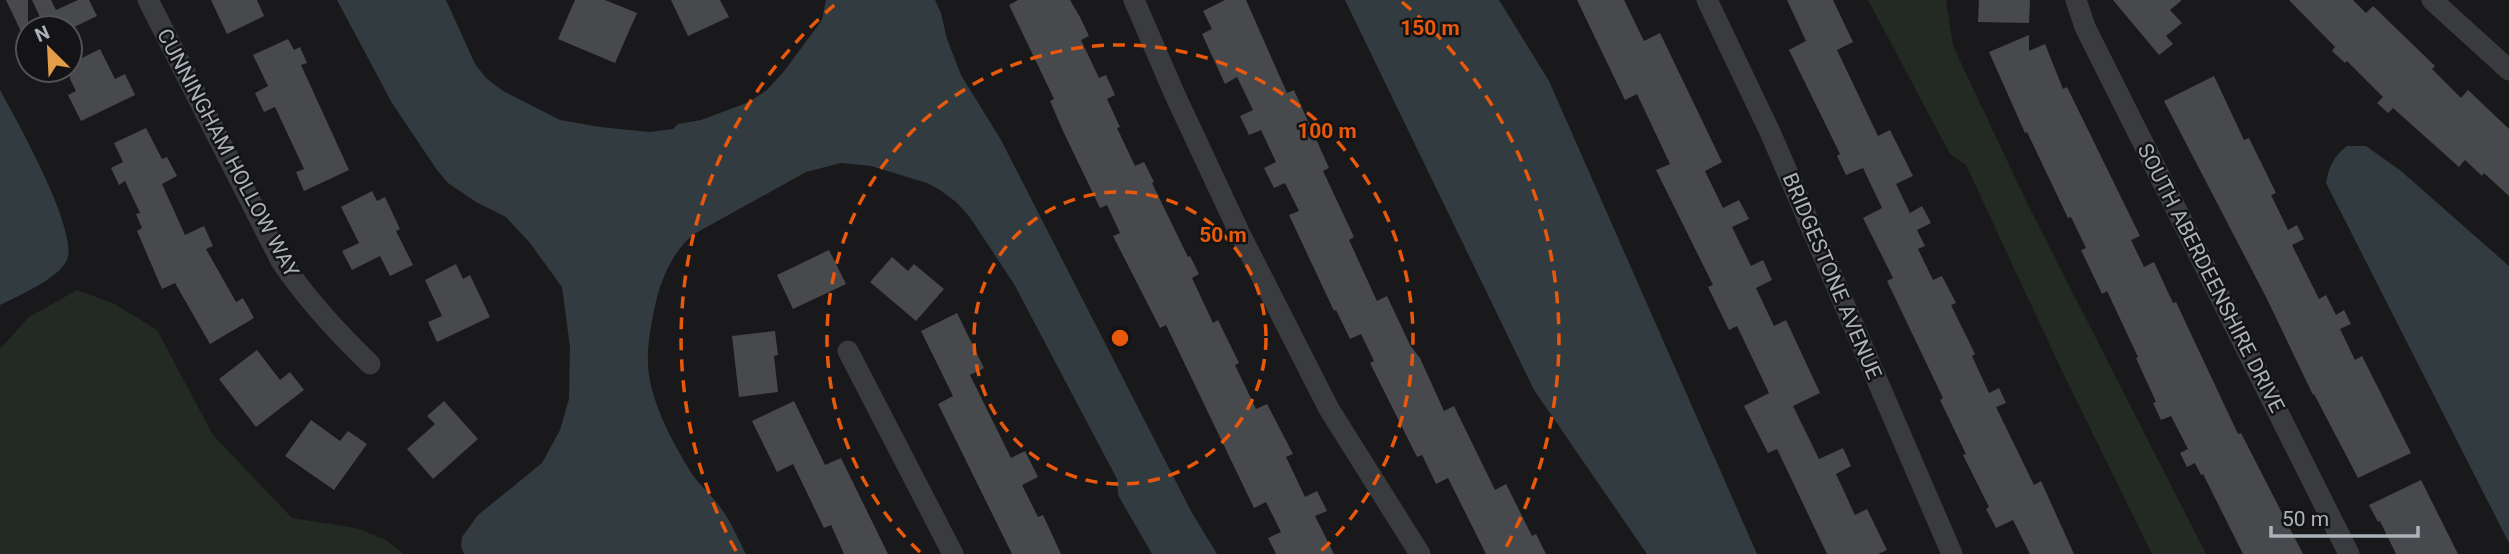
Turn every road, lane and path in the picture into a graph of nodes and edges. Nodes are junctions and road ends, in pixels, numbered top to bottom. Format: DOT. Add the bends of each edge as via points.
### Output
graph roads {
  1 [pos="148,0"];
  2 [pos="1134,0"];
  3 [pos="1707,0"];
  4 [pos="2076,0"];
  5 [pos="2432,0"];
  6 [pos="2509,70"];
  7 [pos="848,351"];
  8 [pos="370,364"];
  9 [pos="953,554"];
  10 [pos="1420,554"];
  11 [pos="1952,554"];
  12 [pos="2349,554"];
  1 -- 8 [label="street, CUNNINGHAM HOLLOW WAY" via="281,261 325,320"];
  2 -- 10 [label="street" via="1240,234 1329,409"];
  3 -- 11 [label="street, BRIDGESTONE AVENUE" via="1770,132"];
  4 -- 12 [label="street, SOUTH ABERDEENSHIRE DRIVE" via="2085,27"];
  5 -- 6 [label="street"];
  7 -- 9 [label="street"];
}
